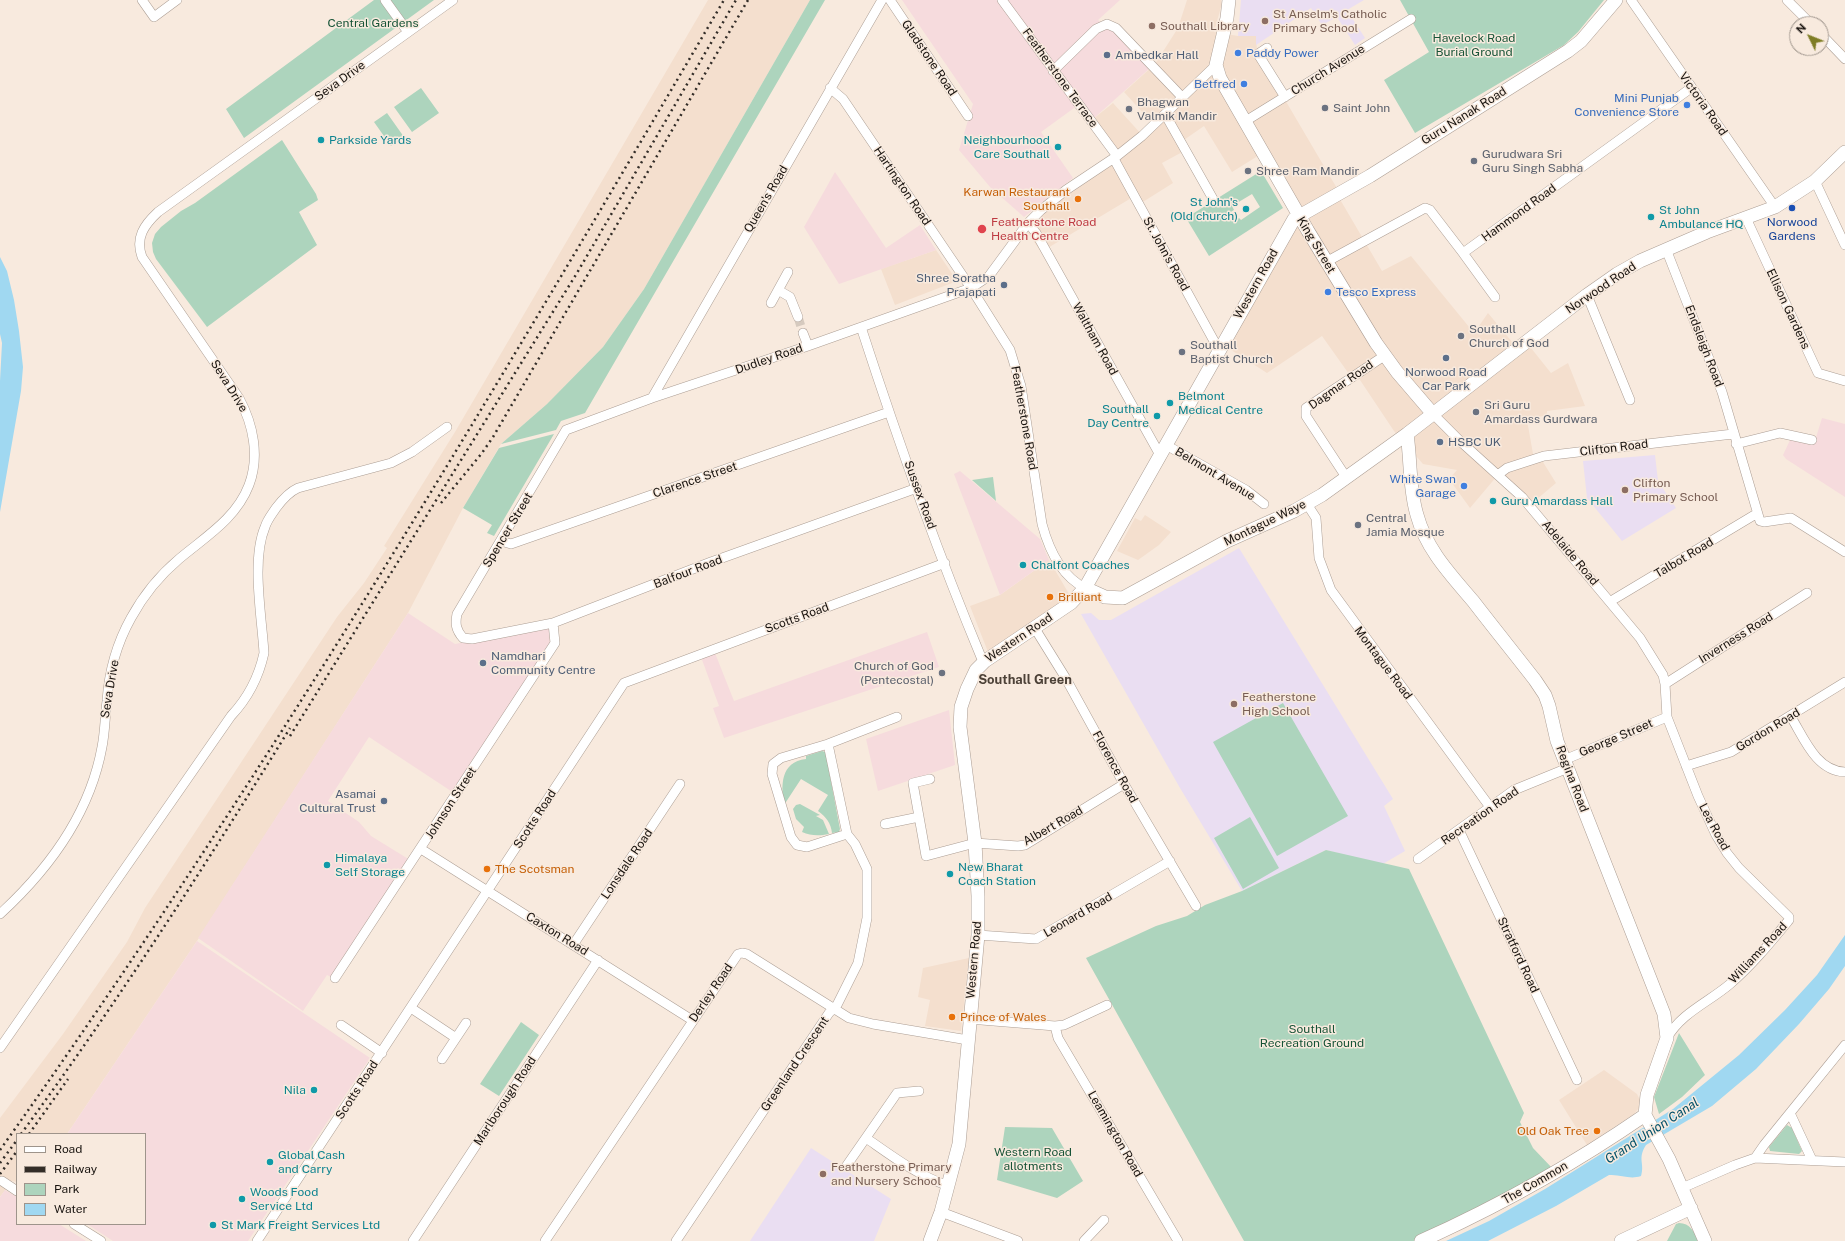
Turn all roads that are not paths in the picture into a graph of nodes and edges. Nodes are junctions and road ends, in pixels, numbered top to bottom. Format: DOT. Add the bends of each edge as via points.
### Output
graph roads {
  1 [pos="142,0"];
  2 [pos="177,0"];
  3 [pos="385,0"];
  4 [pos="453,0"];
  5 [pos="882,0"];
  6 [pos="890,0"];
  7 [pos="1002,0"];
  8 [pos="1228,0"];
  9 [pos="1616,0"];
  10 [pos="1631,0"];
  11 [pos="1787,0"];
  12 [pos="1803,16"];
  13 [pos="1411,19"];
  14 [pos="408,32"];
  15 [pos="1829,42"];
  16 [pos="1266,48"];
  17 [pos="1845,59"];
  18 [pos="1216,65"];
  19 [pos="1054,71"];
  20 [pos="830,88"];
  21 [pos="1691,88"];
  22 [pos="1182,97"];
  23 [pos="1285,97"];
  24 [pos="1165,114"];
  25 [pos="968,116"];
  26 [pos="1244,122"];
  27 [pos="1845,152"];
  28 [pos="1115,157"];
  29 [pos="1815,181"];
  30 [pos="1213,199"];
  31 [pos="1775,207"];
  32 [pos="1299,216"];
  33 [pos="1746,218"];
  34 [pos="1028,223"];
  35 [pos="1845,245"];
  36 [pos="1666,249"];
  37 [pos="1463,253"];
  38 [pos="1326,262"];
  39 [pos="788,272"];
  40 [pos="971,288"];
  41 [pos="778,290"];
  42 [pos="1587,295"];
  43 [pos="1495,297"];
  44 [pos="771,303"];
  45 [pos="798,317"];
  46 [pos="861,327"];
  47 [pos="803,333"];
  48 [pos="808,346"];
  49 [pos="1221,348"];
  50 [pos="1384,356"];
  51 [pos="1845,381"];
  52 [pos="652,398"];
  53 [pos="1630,400"];
  54 [pos="889,412"];
  55 [pos="1433,414"];
  56 [pos="447,428"];
  57 [pos="566,430"];
  58 [pos="1407,434"];
  59 [pos="1733,434"];
  60 [pos="1812,440"];
  61 [pos="1736,444"];
  62 [pos="1390,447"];
  63 [pos="1163,450"];
  64 [pos="1410,463"];
  65 [pos="1499,474"];
  66 [pos="1346,477"];
  67 [pos="917,488"];
  68 [pos="1264,504"];
  69 [pos="1307,504"];
  70 [pos="1756,514"];
  71 [pos="501,541"];
  72 [pos="1845,552"];
  73 [pos="945,563"];
  74 [pos="1085,588"];
  75 [pos="1807,593"];
  76 [pos="1611,601"];
  77 [pos="553,624"];
  78 [pos="1034,627"];
  79 [pos="458,632"];
  80 [pos="985,661"];
  81 [pos="1845,682"];
  82 [pos="1665,684"];
  83 [pos="897,717"];
  84 [pos="1667,717"];
  85 [pos="1791,717"];
  86 [pos="828,744"];
  87 [pos="1566,764"];
  88 [pos="1686,766"];
  89 [pos="1845,772"];
  90 [pos="930,779"];
  91 [pos="680,784"];
  92 [pos="1124,784"];
  93 [pos="1490,808"];
  94 [pos="919,817"];
  95 [pos="885,824"];
  96 [pos="1459,830"];
  97 [pos="847,834"];
  98 [pos="975,843"];
  99 [pos="421,849"];
  100 [pos="1418,859"];
  101 [pos="1170,861"];
  102 [pos="488,891"];
  103 [pos="1196,906"];
  104 [pos="0,914"];
  105 [pos="1789,917"];
  106 [pos="978,934"];
  107 [pos="574,944"];
  108 [pos="598,960"];
  109 [pos="335,978"];
  110 [pos="1107,1005"];
  111 [pos="1661,1006"];
  112 [pos="411,1008"];
  113 [pos="833,1009"];
  114 [pos="1684,1016"];
  115 [pos="969,1019"];
  116 [pos="692,1020"];
  117 [pos="466,1023"];
  118 [pos="341,1026"];
  119 [pos="1055,1026"];
  120 [pos="456,1038"];
  121 [pos="1667,1038"];
  122 [pos="968,1040"];
  123 [pos="1845,1046"];
  124 [pos="0,1048"];
  125 [pos="382,1052"];
  126 [pos="442,1058"];
  127 [pos="1577,1080"];
  128 [pos="919,1091"];
  129 [pos="1790,1113"];
  130 [pos="1646,1118"];
  131 [pos="866,1138"];
  132 [pos="1756,1158"];
  133 [pos="1812,1160"];
  134 [pos="1845,1162"];
  135 [pos="847,1165"];
  136 [pos="2,1182"];
  137 [pos="949,1186"];
  138 [pos="1682,1188"];
  139 [pos="16,1190"];
  140 [pos="1691,1208"];
  141 [pos="941,1212"];
  142 [pos="1104,1220"];
  143 [pos="76,1225"];
  144 [pos="101,1241"];
  145 [pos="257,1241"];
  146 [pos="413,1241"];
  147 [pos="545,1241"];
  148 [pos="676,1241"];
  149 [pos="930,1241"];
  150 [pos="1018,1241"];
  151 [pos="1084,1241"];
  152 [pos="1178,1241"];
  153 [pos="1421,1241"];
  154 [pos="1621,1241"];
  155 [pos="1705,1241"];
  1 -- 2 [label="street" via="154,17"];
  3 -- 14 [label="street"];
  4 -- 14 [label="street, Seva Drive"];
  5 -- 20 [label="street, Queen's Road"];
  6 -- 25 [label="street, Gladstone Road"];
  7 -- 19 [label="street, Featherstone Terrace"];
  8 -- 18 [label="street" via="1227,18"];
  9 -- 32 [label="street, Guru Nanak Road" via="1581,41 1568,51 1370,176"];
  10 -- 21 [label="street, Victoria Road"];
  11 -- 12 [label="street"];
  13 -- 23 [label="street, Church Avenue"];
  14 -- 104 [label="street, Seva Drive" via="158,212 150,219 140,237 139,248 148,268 246,411 252,430 253,470 244,496 232,514 165,572 131,617 110,674 102,746 86,800 66,837 47,863"];
  15 -- 17 [label="street"];
  16 -- 23 [label="street" via="1258,54"];
  18 -- 22 [label="street"];
  18 -- 26 [label="street, King Street" via="1220,78"];
  19 -- 22 [label="street" via="1096,29 1106,24 1116,28"];
  19 -- 28 [label="street, Featherstone Terrace"];
  20 -- 40 [label="street, Hartington Road" via="843,99"];
  20 -- 52 [label="street, Queen's Road"];
  21 -- 31 [label="street, Victoria Road"];
  21 -- 37 [label="street, Hammond Road"];
  22 -- 24 [label="street"];
  23 -- 26 [label="street, Church Avenue"];
  24 -- 28 [label="street"];
  24 -- 30 [label="street"];
  26 -- 32 [label="street, King Street"];
  27 -- 29 [label="street, Norwood Road"];
  28 -- 34 [label="street" via="1066,190"];
  28 -- 49 [label="street, St. John's Road" via="1214,341"];
  29 -- 31 [label="street, Norwood Road"];
  29 -- 35 [label="street"];
  31 -- 33 [label="street, Norwood Road"];
  32 -- 38 [label="street, King Street"];
  32 -- 49 [label="street, Western Road" via="1290,223"];
  33 -- 36 [label="street, Norwood Road"];
  33 -- 51 [label="street, Ellison Gardens" via="1818,373"];
  34 -- 40 [label="street" via="989,276"];
  34 -- 63 [label="street, Waltham Road"];
  36 -- 42 [label="street, Norwood Road" via="1617,274"];
  36 -- 59 [label="street, Endsleigh Road" via="1722,392"];
  37 -- 38 [label="street" via="1430,210 1425,208"];
  37 -- 43 [label="street"];
  38 -- 50 [label="street, King Street"];
  39 -- 41 [label="street"];
  40 -- 46 [label="street, Dudley Road"];
  40 -- 74 [label="street, Featherstone Road" via="1004,340 1015,364 1021,386 1045,536 1063,571 1075,583"];
  41 -- 44 [label="street"];
  41 -- 45 [label="street" via="790,297"];
  42 -- 53 [label="street"];
  42 -- 55 [label="street, Norwood Road"];
  46 -- 48 [label="street, Dudley Road"];
  46 -- 54 [label="street, Sussex Road"];
  47 -- 48 [label="street"];
  48 -- 52 [label="street, Dudley Road"];
  49 -- 63 [label="street, Western Road"];
  50 -- 55 [label="street, King Street"];
  50 -- 66 [label="street, Dagmar Road" via="1306,408 1306,416"];
  52 -- 57 [label="street, Dudley Road"];
  54 -- 67 [label="street, Sussex Road"];
  54 -- 71 [label="street, Clarence Street" via="512,544"];
  55 -- 58 [label="street, Montague Waye"];
  55 -- 65 [label="street, Adelaide Road"];
  56 -- 124 [label="street" via="391,463 298,488 278,505 264,528 260,546 259,599 264,653 246,699 231,716"];
  57 -- 71 [label="street, Spencer Street"];
  58 -- 62 [label="street, Montague Waye"];
  58 -- 64 [label="street, Regina Road"];
  59 -- 61 [label="street, Endsleigh Road"];
  59 -- 65 [label="street, Clifton Road" via="1544,456 1507,468"];
  60 -- 61 [label="street" via="1780,433"];
  61 -- 70 [label="street, Endsleigh Road"];
  62 -- 64 [label="street" via="1402,452"];
  62 -- 66 [label="street, Montague Waye"];
  63 -- 68 [label="street, Belmont Avenue" via="1246,490"];
  63 -- 74 [label="street, Western Road"];
  64 -- 87 [label="street, Regina Road" via="1417,517 1428,541 1446,568 1541,687"];
  65 -- 76 [label="street, Adelaide Road" via="1534,510"];
  66 -- 69 [label="street, Montague Waye"];
  67 -- 73 [label="street, Sussex Road"];
  67 -- 77 [label="street, Balfour Road" via="711,562"];
  69 -- 74 [label="street, Montague Waye" via="1227,542 1123,598 1105,597"];
  69 -- 93 [label="street, Montague Road" via="1316,518 1319,558 1331,590"];
  70 -- 72 [label="street, Endsleigh Road" via="1760,521 1764,522 1792,518"];
  70 -- 76 [label="street, Talbot Road"];
  71 -- 79 [label="street, Spencer Street" via="457,614 455,623"];
  73 -- 80 [label="street, Sussex Road" via="963,613"];
  73 -- 102 [label="street, Scotts Road" via="624,683"];
  74 -- 78 [label="street, Western Road" via="1071,602"];
  75 -- 82 [label="street, Inverness Road"];
  76 -- 82 [label="street, Adelaide Road" via="1640,638 1663,675"];
  77 -- 79 [label="street, Balfour Road" via="472,639 463,638"];
  77 -- 99 [label="street, Johnson Street" via="555,643"];
  78 -- 80 [label="street, Western Road"];
  78 -- 92 [label="street, Florence Road" via="1065,677"];
  80 -- 98 [label="street, Western Road" via="976,670 961,707 960,727"];
  81 -- 85 [label="street, Gordon Road"];
  82 -- 84 [label="street, Adelaide Road"];
  83 -- 86 [label="street"];
  84 -- 87 [label="street, George Street"];
  84 -- 88 [label="street, Lea Road"];
  85 -- 88 [label="street, Gordon Road" via="1731,752"];
  85 -- 89 [label="street" via="1819,761 1829,768"];
  86 -- 97 [label="street"];
  86 -- 97 [label="street" via="781,758 773,764 772,774 792,837 797,845 807,847"];
  87 -- 93 [label="street, Recreation Road" via="1518,788"];
  87 -- 111 [label="street, Regina Road"];
  88 -- 105 [label="street, Lea Road" via="1708,818 1727,853 1750,880"];
  90 -- 94 [label="street" via="913,783"];
  91 -- 107 [label="street, Lonsdale Road"];
  92 -- 98 [label="street, Albert Road" via="1025,845"];
  92 -- 101 [label="street, Florence Road"];
  93 -- 96 [label="street, Recreation Road"];
  94 -- 95 [label="street"];
  94 -- 98 [label="street, Albert Road" via="926,856"];
  96 -- 100 [label="street, Recreation Road"];
  96 -- 127 [label="street, Stratford Road"];
  97 -- 113 [label="street, Greenland Crescent" via="867,869 867,918 858,963"];
  98 -- 106 [label="street, Western Road"];
  99 -- 102 [label="street, Caxton Road"];
  99 -- 109 [label="street, Johnson Street"];
  101 -- 103 [label="street, Florence Road"];
  101 -- 106 [label="street, Leonard Road" via="1036,939"];
  102 -- 107 [label="street, Caxton Road"];
  102 -- 112 [label="street, Scotts Road"];
  105 -- 114 [label="street, Williams Road" via="1746,970"];
  106 -- 115 [label="street, Western Road"];
  107 -- 108 [label="street, Caxton Road"];
  108 -- 116 [label="street, Caxton Road"];
  108 -- 146 [label="street, Marlborough Road"];
  110 -- 119 [label="street" via="1064,1025"];
  111 -- 114 [label="street" via="1670,1016"];
  111 -- 121 [label="street, Regina Road"];
  112 -- 120 [label="street"];
  112 -- 125 [label="street, Scotts Road"];
  113 -- 116 [label="street, Derley Road" via="742,952 735,958"];
  113 -- 122 [label="street, Derley Road" via="849,1018 873,1024"];
  113 -- 148 [label="street, Greenland Crescent"];
  114 -- 121 [label="street, Williams Road"];
  115 -- 119 [label="street"];
  115 -- 122 [label="street, Western Road"];
  116 -- 147 [label="street, Derley Road"];
  117 -- 120 [label="street"];
  118 -- 125 [label="street"];
  119 -- 152 [label="street, Leamington Road" via="1058,1038"];
  120 -- 126 [label="street"];
  121 -- 130 [label="street, Regina Road" via="1647,1095"];
  122 -- 137 [label="street, Western Road" via="959,1144"];
  123 -- 129 [label="street"];
  125 -- 145 [label="street, Scotts Road"];
  128 -- 131 [label="street" via="897,1093"];
  129 -- 132 [label="street"];
  129 -- 133 [label="street"];
  130 -- 138 [label="street"];
  130 -- 153 [label="street, The Common" via="1543,1180"];
  131 -- 135 [label="street"];
  131 -- 137 [label="street" via="919,1174"];
  132 -- 133 [label="street"];
  132 -- 138 [label="street"];
  133 -- 134 [label="street"];
  136 -- 139 [label="street"];
  137 -- 141 [label="street, Western Road"];
  138 -- 140 [label="street"];
  140 -- 154 [label="street"];
  140 -- 155 [label="street"];
  141 -- 149 [label="street, Western Road"];
  141 -- 150 [label="street"];
  142 -- 151 [label="street"];
  143 -- 144 [label="street"];
}
